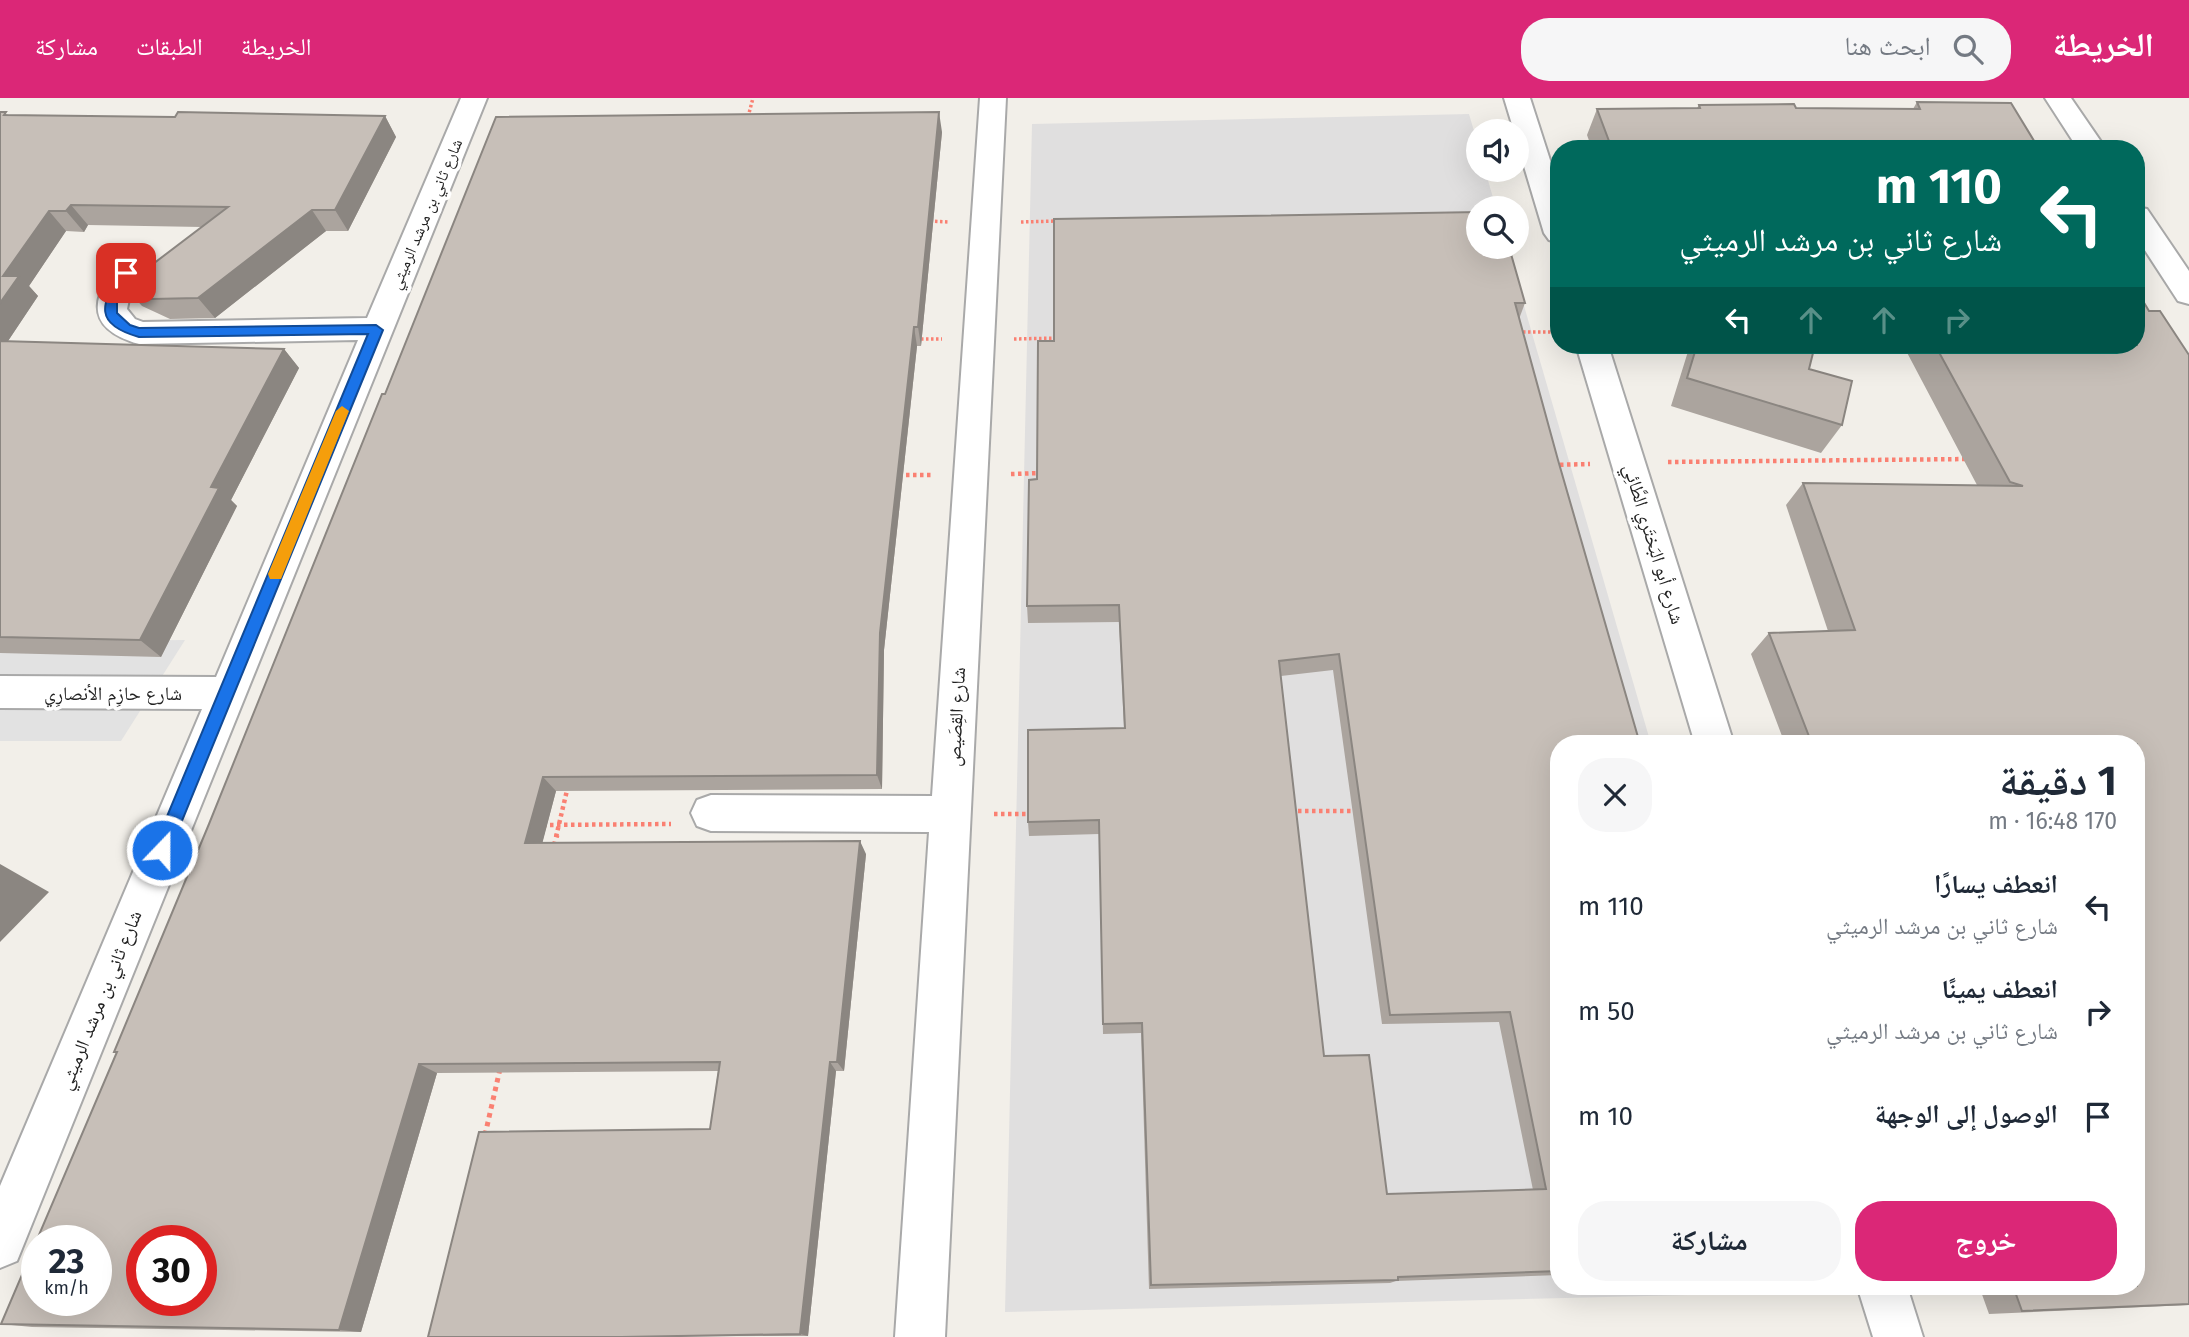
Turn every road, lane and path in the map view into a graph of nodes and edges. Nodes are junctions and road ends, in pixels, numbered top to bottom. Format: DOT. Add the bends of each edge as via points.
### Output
graph roads {
  1 [pos="474,98"];
  2 [pos="753,98"];
  3 [pos="993,98"];
  4 [pos="1517,98"];
  5 [pos="2058,98"];
  6 [pos="747,125"];
  7 [pos="2086,140"];
  8 [pos="1550,204"];
  9 [pos="2145,228"];
  10 [pos="136,255"];
  11 [pos="2189,294"];
  12 [pos="376,330"];
  13 [pos="1550,331"];
  14 [pos="1518,332"];
  15 [pos="1062,338"];
  16 [pos="909,339"];
  17 [pos="979,339"];
  18 [pos="1595,354"];
  19 [pos="1970,458"];
  20 [pos="1628,462"];
  21 [pos="1544,465"];
  22 [pos="1040,473"];
  23 [pos="888,475"];
  24 [pos="970,475"];
  25 [pos="0,692"];
  26 [pos="226,693"];
  27 [pos="1712,735"];
  28 [pos="569,785"];
  29 [pos="1366,810"];
  30 [pos="1283,811"];
  31 [pos="710,813"];
  32 [pos="951,814"];
  33 [pos="1034,814"];
  34 [pos="531,825"];
  35 [pos="559,825"];
  36 [pos="553,852"];
  37 [pos="501,1067"];
  38 [pos="481,1148"];
  39 [pos="0,1244"];
  40 [pos="1885,1295"];
  41 [pos="920,1337"];
  42 [pos="1898,1337"];
  1 -- 12 [label="street, شارع ثاني بن مرشد الرميثي"];
  2 -- 6 [label="path"];
  3 -- 17 [label="street, شارع القِصَيص"];
  4 -- 8 [label="street"];
  5 -- 7 [label="street"];
  9 -- 11 [label="street"];
  10 -- 12 [label="street" via="110,302 116,321 132,330"];
  12 -- 26 [label="street, شارع ثاني بن مرشد الرميثي"];
  13 -- 14 [label="path"];
  15 -- 17 [label="path"];
  16 -- 17 [label="path"];
  17 -- 24 [label="street, شارع القِصَيص"];
  18 -- 20 [label="street, شارع أبو البَختَرِي الطَّائِي"];
  19 -- 20 [label="path"];
  20 -- 21 [label="path"];
  20 -- 27 [label="street, شارع أبو البَختَرِي الطَّائِي"];
  22 -- 24 [label="path"];
  23 -- 24 [label="path"];
  24 -- 32 [label="street, شارع القِصَيص"];
  25 -- 26 [label="street, شارع حازِم الأنصارِي"];
  26 -- 39 [label="street, شارع ثاني بن مرشد الرميثي"];
  28 -- 35 [label="path"];
  29 -- 30 [label="path"];
  31 -- 32 [label="street"];
  31 -- 35 [label="path" via="710,824"];
  32 -- 33 [label="path"];
  32 -- 41 [label="street, شارع القِصَيص"];
  34 -- 35 [label="path"];
  35 -- 36 [label="path"];
  37 -- 38 [label="path"];
  40 -- 42 [label="street"];
}
